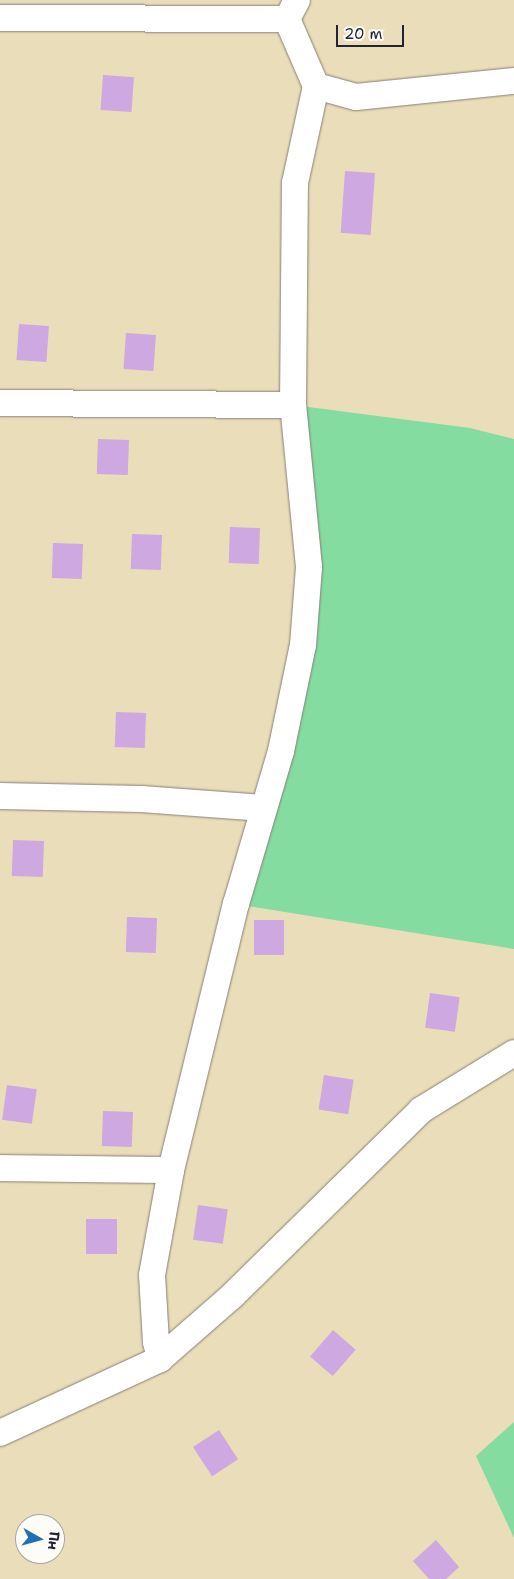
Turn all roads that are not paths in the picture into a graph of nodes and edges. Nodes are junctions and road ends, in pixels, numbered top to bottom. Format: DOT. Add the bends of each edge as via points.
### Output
graph roads {
  1 [pos="292,9"];
  2 [pos="0,18"];
  3 [pos="514,81"];
  4 [pos="316,86"];
  5 [pos="0,403"];
  6 [pos="293,405"];
  7 [pos="0,796"];
  8 [pos="264,808"];
  9 [pos="514,1053"];
  10 [pos="0,1168"];
  11 [pos="171,1170"];
  12 [pos="160,1359"];
  13 [pos="0,1433"];
  1 -- 2 [label="street"];
  1 -- 4 [label="street"];
  3 -- 4 [label="street" via="356,97"];
  4 -- 6 [label="street" via="295,183"];
  5 -- 6 [label="street"];
  6 -- 8 [label="street" via="308,567 304,645 281,751"];
  7 -- 8 [label="street" via="141,799"];
  8 -- 11 [label="street" via="236,904"];
  9 -- 12 [label="street" via="421,1110 232,1296"];
  10 -- 11 [label="street"];
  11 -- 12 [label="street" via="152,1275"];
  12 -- 13 [label="street"];
}
